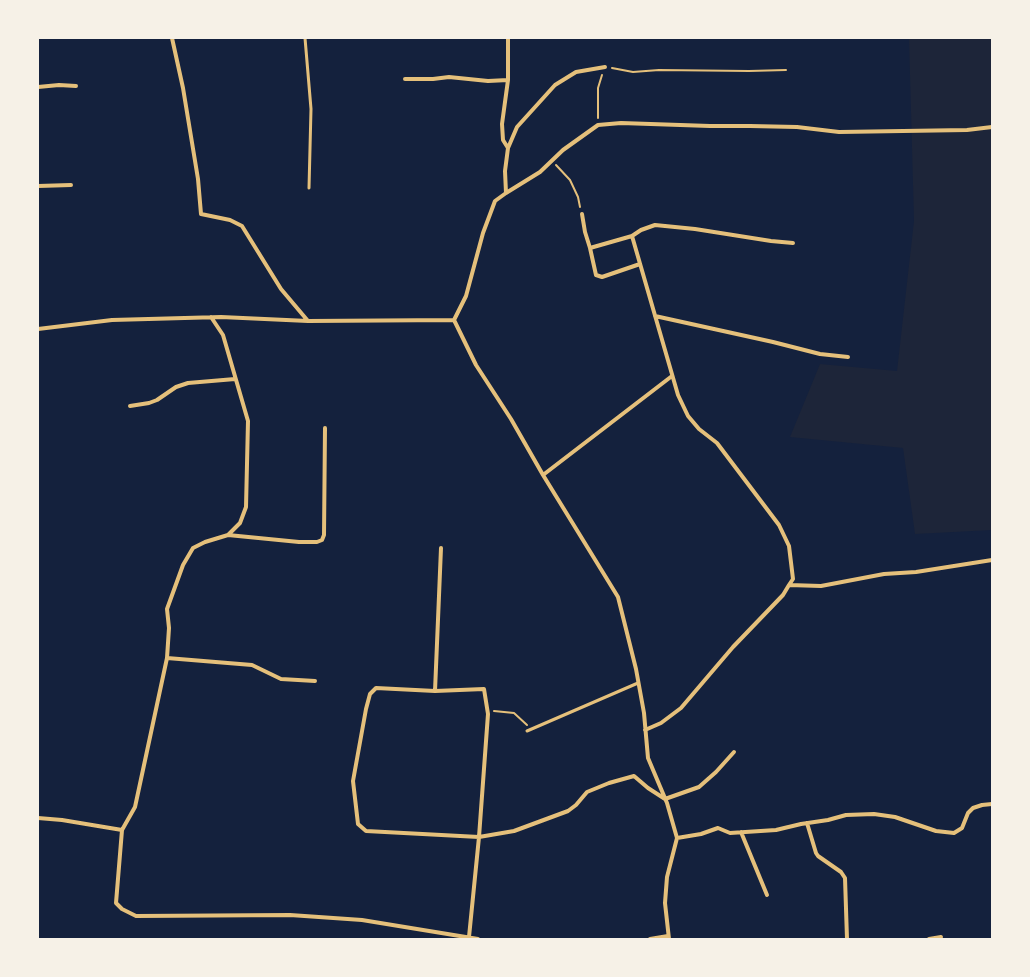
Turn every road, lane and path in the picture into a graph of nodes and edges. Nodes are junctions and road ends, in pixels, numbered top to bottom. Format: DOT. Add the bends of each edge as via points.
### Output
graph roads {
  1 [pos="172,38"];
  2 [pos="306,38"];
  3 [pos="508,38"];
  4 [pos="605,67"];
  5 [pos="786,70"];
  6 [pos="405,79"];
  7 [pos="508,80"];
  8 [pos="76,86"];
  9 [pos="38,87"];
  10 [pos="598,126"];
  11 [pos="992,127"];
  12 [pos="508,148"];
  13 [pos="552,160"];
  14 [pos="71,185"];
  15 [pos="38,186"];
  16 [pos="309,188"];
  17 [pos="506,193"];
  18 [pos="582,214"];
  19 [pos="632,236"];
  20 [pos="793,243"];
  21 [pos="590,248"];
  22 [pos="640,264"];
  23 [pos="655,316"];
  24 [pos="211,317"];
  25 [pos="454,320"];
  26 [pos="308,321"];
  27 [pos="38,329"];
  28 [pos="848,357"];
  29 [pos="672,376"];
  30 [pos="235,379"];
  31 [pos="130,406"];
  32 [pos="325,428"];
  33 [pos="543,475"];
  34 [pos="228,535"];
  35 [pos="441,548"];
  36 [pos="992,560"];
  37 [pos="789,585"];
  38 [pos="168,658"];
  39 [pos="315,681"];
  40 [pos="638,683"];
  41 [pos="435,691"];
  42 [pos="487,711"];
  43 [pos="532,729"];
  44 [pos="645,730"];
  45 [pos="527,731"];
  46 [pos="734,752"];
  47 [pos="665,799"];
  48 [pos="992,804"];
  49 [pos="38,818"];
  50 [pos="807,823"];
  51 [pos="122,830"];
  52 [pos="741,832"];
  53 [pos="479,838"];
  54 [pos="677,838"];
  55 [pos="767,895"];
  56 [pos="469,937"];
  57 [pos="668,937"];
  58 [pos="941,937"];
  59 [pos="478,939"];
  60 [pos="650,939"];
  61 [pos="847,939"];
  62 [pos="929,939"];
  1 -- 26 [label="street" via="198,179 201,214 230,220 242,226 281,289"];
  2 -- 16 [label="lane" via="311,109"];
  3 -- 7 [label="street"];
  4 -- 5 [label="path" via="633,72"];
  4 -- 10 [label="path" via="598,88"];
  4 -- 12 [label="street" via="576,72 555,86 517,127"];
  6 -- 7 [label="street" via="449,77"];
  7 -- 12 [label="street" via="502,124 503,140"];
  8 -- 9 [label="street"];
  10 -- 11 [label="street" via="621,123 766,126 839,132 967,130"];
  10 -- 13 [label="street"];
  12 -- 17 [label="street"];
  13 -- 17 [label="street" via="540,172"];
  13 -- 18 [label="path" via="570,180"];
  14 -- 15 [label="street"];
  17 -- 25 [label="street" via="495,201 483,233 466,296"];
  18 -- 21 [label="street"];
  19 -- 20 [label="street" via="655,225"];
  19 -- 21 [label="street"];
  19 -- 22 [label="street"];
  21 -- 22 [label="street" via="596,275 602,277"];
  22 -- 23 [label="street"];
  23 -- 28 [label="street" via="820,354"];
  23 -- 29 [label="street"];
  24 -- 26 [label="street"];
  24 -- 27 [label="street" via="112,320"];
  24 -- 30 [label="street" via="223,335"];
  25 -- 26 [label="street"];
  25 -- 33 [label="street" via="476,365"];
  29 -- 33 [label="street"];
  29 -- 37 [label="street" via="688,416 716,443 779,525 789,546 793,579"];
  30 -- 31 [label="street" via="188,383 176,387 157,400"];
  30 -- 34 [label="street" via="248,420 246,506 240,522"];
  32 -- 34 [label="street" via="322,540 300,542"];
  33 -- 40 [label="street" via="618,598"];
  34 -- 38 [label="street" via="193,548 183,565 167,609"];
  35 -- 41 [label="street"];
  36 -- 37 [label="street" via="916,572 884,574 821,586"];
  37 -- 44 [label="street" via="783,595 733,647 681,708 661,723"];
  38 -- 39 [label="street" via="252,665 281,678"];
  38 -- 51 [label="street" via="134,807"];
  40 -- 43 [label="lane"];
  40 -- 44 [label="street"];
  41 -- 42 [label="street" via="484,689"];
  41 -- 53 [label="street" via="376,688 370,694 353,781 358,824 366,831"];
  42 -- 43 [label="path" via="514,713"];
  42 -- 53 [label="street"];
  43 -- 45 [label="lane"];
  44 -- 47 [label="street" via="648,758"];
  46 -- 47 [label="street" via="699,787"];
  47 -- 53 [label="street" via="634,776 588,792 568,811 514,831"];
  47 -- 54 [label="street"];
  48 -- 50 [label="street" via="974,808 968,813 962,828 954,833 936,831 895,817 874,814"];
  49 -- 51 [label="street"];
  50 -- 52 [label="street" via="776,830"];
  50 -- 61 [label="street" via="818,856 841,872 845,878"];
  51 -- 56 [label="street" via="116,903 136,916 298,915 362,920"];
  52 -- 54 [label="street" via="730,833 718,828"];
  52 -- 55 [label="street"];
  53 -- 56 [label="street"];
  54 -- 57 [label="street" via="667,877"];
  56 -- 59 [label="street"];
  57 -- 60 [label="street"];
  58 -- 62 [label="street"];
}
